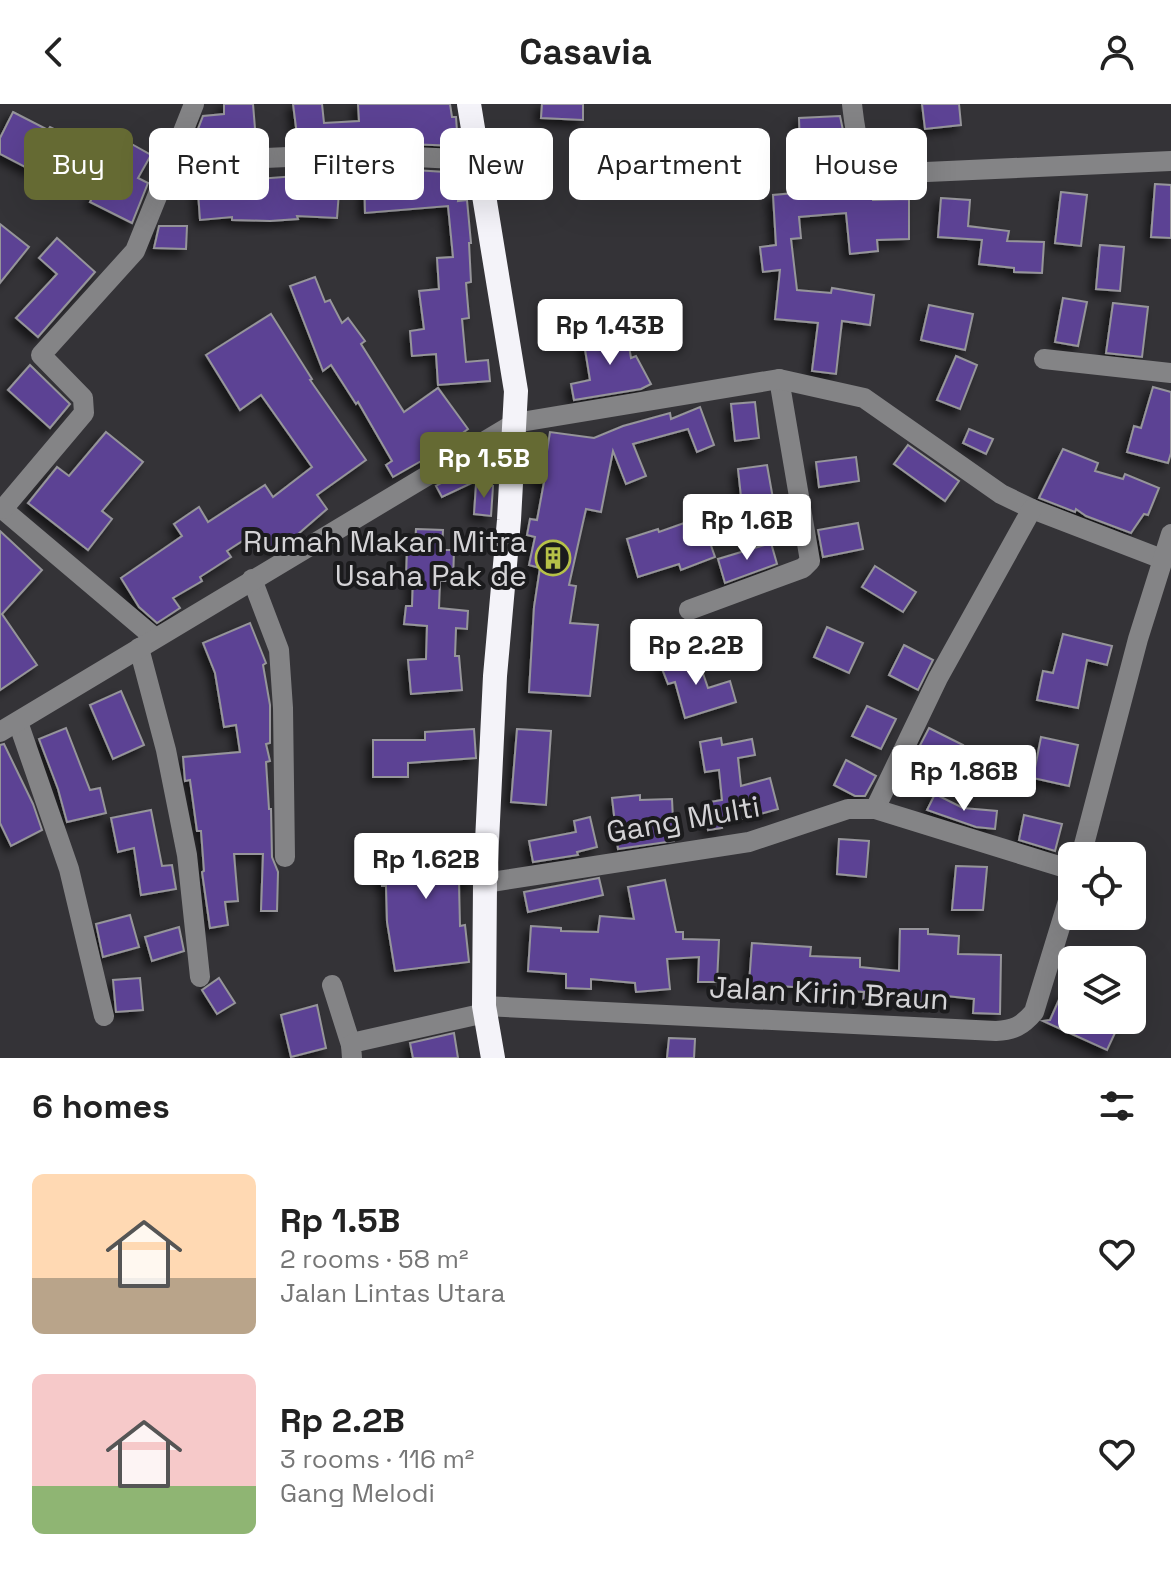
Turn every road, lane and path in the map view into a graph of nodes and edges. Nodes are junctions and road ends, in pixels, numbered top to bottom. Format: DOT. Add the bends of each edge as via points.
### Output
graph roads {
  1 [pos="194,104"];
  2 [pos="469,104"];
  3 [pos="852,104"];
  4 [pos="184,128"];
  5 [pos="472,128"];
  6 [pos="269,158"];
  7 [pos="440,158"];
  8 [pos="1171,161"];
  9 [pos="156,200"];
  10 [pos="483,200"];
  11 [pos="1044,359"];
  12 [pos="1171,373"];
  13 [pos="781,379"];
  14 [pos="515,423"];
  15 [pos="1,508"];
  16 [pos="1032,509"];
  17 [pos="1171,534"];
  18 [pos="1162,559"];
  19 [pos="252,579"];
  20 [pos="689,610"];
  21 [pos="147,643"];
  22 [pos="9,727"];
  23 [pos="875,809"];
  24 [pos="1085,842"];
  25 [pos="285,857"];
  26 [pos="1058,866"];
  27 [pos="485,883"];
  28 [pos="1059,930"];
  29 [pos="200,977"];
  30 [pos="332,985"];
  31 [pos="485,1009"];
  32 [pos="104,1016"];
  33 [pos="352,1052"];
  34 [pos="493,1058"];
  1 -- 4 [label="street"];
  2 -- 5 [label="highway"];
  3 -- 8 [label="street" via="865,159 882,174"];
  6 -- 7 [label="street"];
  9 -- 15 [label="street" via="135,251 41,355 83,398 84,413"];
  10 -- 14 [label="highway" via="513,363"];
  11 -- 12 [label="street"];
  13 -- 14 [label="street"];
  13 -- 16 [label="street" via="876,403 964,469"];
  13 -- 20 [label="street" via="810,561"];
  14 -- 19 [label="street"];
  14 -- 27 [label="highway"];
  15 -- 21 [label="street"];
  16 -- 18 [label="street"];
  16 -- 23 [label="street" via="938,678"];
  17 -- 18 [label="street"];
  18 -- 24 [label="street"];
  19 -- 21 [label="street"];
  19 -- 25 [label="street" via="279,650"];
  21 -- 22 [label="street"];
  21 -- 29 [label="street" via="187,855"];
  22 -- 32 [label="street" via="69,869"];
  23 -- 26 [label="street, Gang Multi"];
  23 -- 27 [label="street, Gang Multi" via="848,809 749,842"];
  27 -- 31 [label="highway"];
  28 -- 31 [label="street, Jalan Kirin Braun" via="1034,1012 1011,1030"];
  30 -- 33 [label="street"];
  31 -- 33 [label="street, Jalan Kirin Braun" via="380,1036"];
  31 -- 34 [label="highway"];
}
